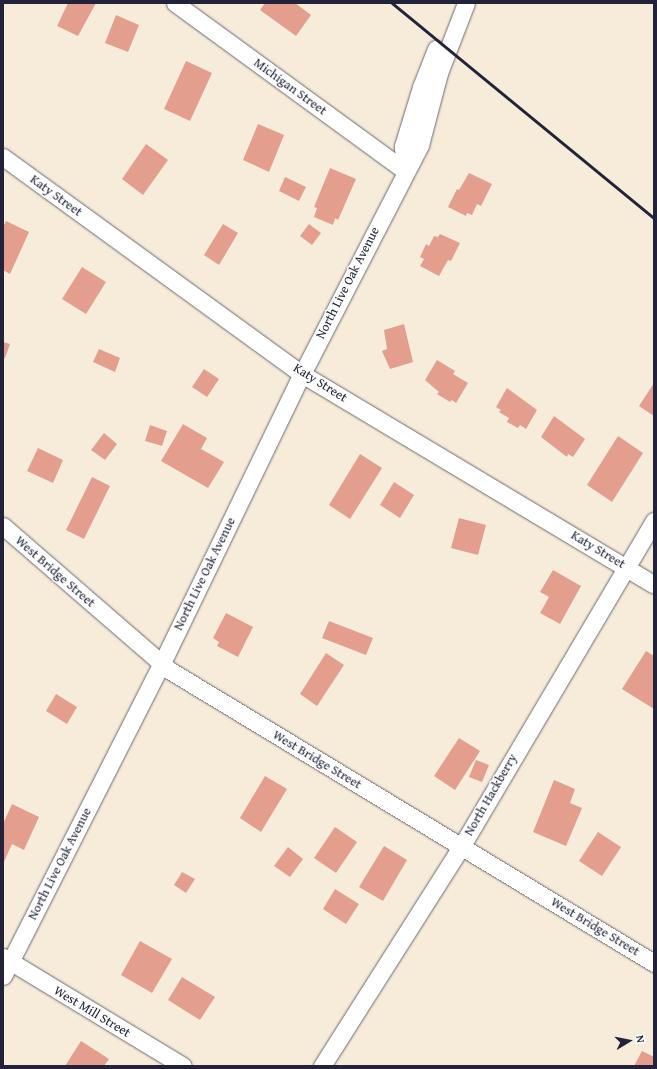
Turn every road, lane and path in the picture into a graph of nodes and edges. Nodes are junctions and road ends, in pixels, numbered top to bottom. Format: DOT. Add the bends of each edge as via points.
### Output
graph roads {
  1 [pos="176,3"];
  2 [pos="453,3"];
  3 [pos="466,3"];
  4 [pos="3,157"];
  5 [pos="405,171"];
  6 [pos="302,374"];
  7 [pos="654,521"];
  8 [pos="3,526"];
  9 [pos="626,567"];
  10 [pos="654,585"];
  11 [pos="162,663"];
  12 [pos="461,847"];
  13 [pos="654,963"];
  14 [pos="5,966"];
  15 [pos="183,1066"];
  16 [pos="322,1066"];
  1 -- 5 [label="street, Michigan Street"];
  2 -- 5 [label="street" via="421,87 403,146"];
  3 -- 5 [label="street, North Live Oak Avenue" via="439,74 420,145"];
  4 -- 6 [label="street, Katy Street"];
  5 -- 6 [label="street, North Live Oak Avenue"];
  6 -- 9 [label="street, Katy Street"];
  6 -- 11 [label="street, North Live Oak Avenue"];
  7 -- 9 [label="street, North Hackberry"];
  8 -- 11 [label="street, West Bridge Street"];
  9 -- 10 [label="street, Katy Street"];
  9 -- 12 [label="street, North Hackberry"];
  11 -- 12 [label="street, West Bridge Street" via="176,674"];
  11 -- 14 [label="street, North Live Oak Avenue"];
  12 -- 13 [label="street, West Bridge Street"];
  12 -- 16 [label="street, North Hackberry"];
  14 -- 15 [label="street, West Mill Street"];
}
